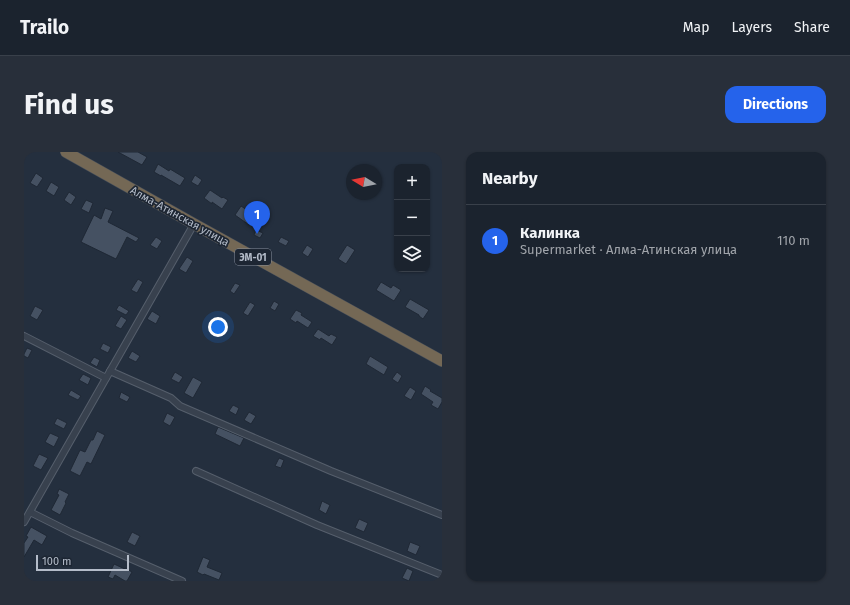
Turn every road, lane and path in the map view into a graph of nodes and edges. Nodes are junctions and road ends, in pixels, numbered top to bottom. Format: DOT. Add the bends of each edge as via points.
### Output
graph roads {
  1 [pos="66,152"];
  2 [pos="194,224"];
  3 [pos="24,336"];
  4 [pos="442,362"];
  5 [pos="110,371"];
  6 [pos="106,378"];
  7 [pos="196,472"];
  8 [pos="30,512"];
  9 [pos="442,515"];
  10 [pos="24,522"];
  11 [pos="442,575"];
  12 [pos="182,581"];
  1 -- 2 [label="highway, Алма-Атинская улица / ЭМ-01"];
  2 -- 4 [label="highway, Алма-Атинская улица / ЭМ-01"];
  2 -- 5 [label="street"];
  3 -- 6 [label="street"];
  5 -- 6 [label="street"];
  5 -- 9 [label="street" via="171,398 180,406 256,439"];
  6 -- 8 [label="street"];
  7 -- 11 [label="street" via="317,525"];
  8 -- 10 [label="street"];
  8 -- 12 [label="street" via="72,534"];
}
